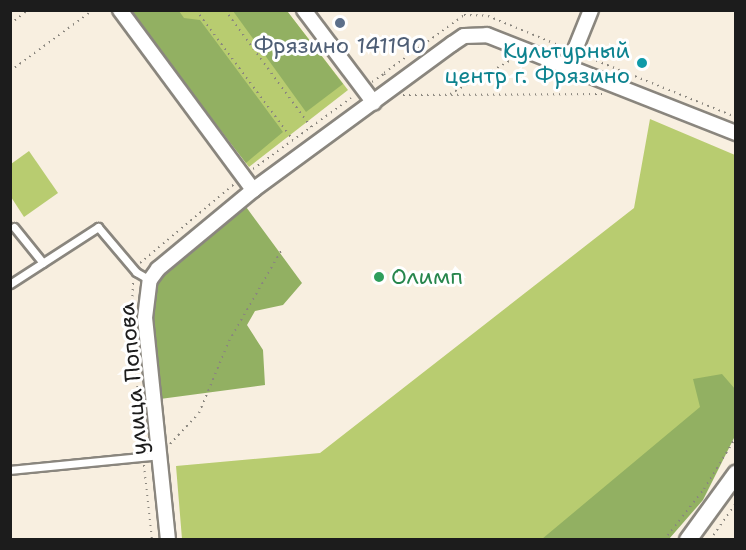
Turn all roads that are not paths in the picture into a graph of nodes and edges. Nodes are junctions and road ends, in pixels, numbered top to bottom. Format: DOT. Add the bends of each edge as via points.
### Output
graph roads {
  1 [pos="120,10"];
  2 [pos="304,10"];
  3 [pos="591,10"];
  4 [pos="568,67"];
  5 [pos="374,103"];
  6 [pos="735,133"];
  7 [pos="253,190"];
  8 [pos="14,226"];
  9 [pos="43,263"];
  10 [pos="150,280"];
  11 [pos="10,284"];
  12 [pos="160,455"];
  13 [pos="10,470"];
  14 [pos="735,474"];
  15 [pos="168,540"];
  16 [pos="688,540"];
  1 -- 7 [label="street"];
  2 -- 5 [label="street"];
  3 -- 4 [label="street"];
  4 -- 5 [label="street, улица Попова" via="487,35 475,34 452,44"];
  4 -- 6 [label="street"];
  5 -- 7 [label="street, улица Попова"];
  7 -- 10 [label="street, улица Попова" via="158,269"];
  8 -- 9 [label="lane"];
  9 -- 10 [label="lane" via="98,227 136,272"];
  9 -- 11 [label="lane"];
  10 -- 12 [label="street, улица Попова" via="145,318"];
  12 -- 13 [label="lane"];
  12 -- 15 [label="street, улица Попова"];
  14 -- 16 [label="street"];
}
